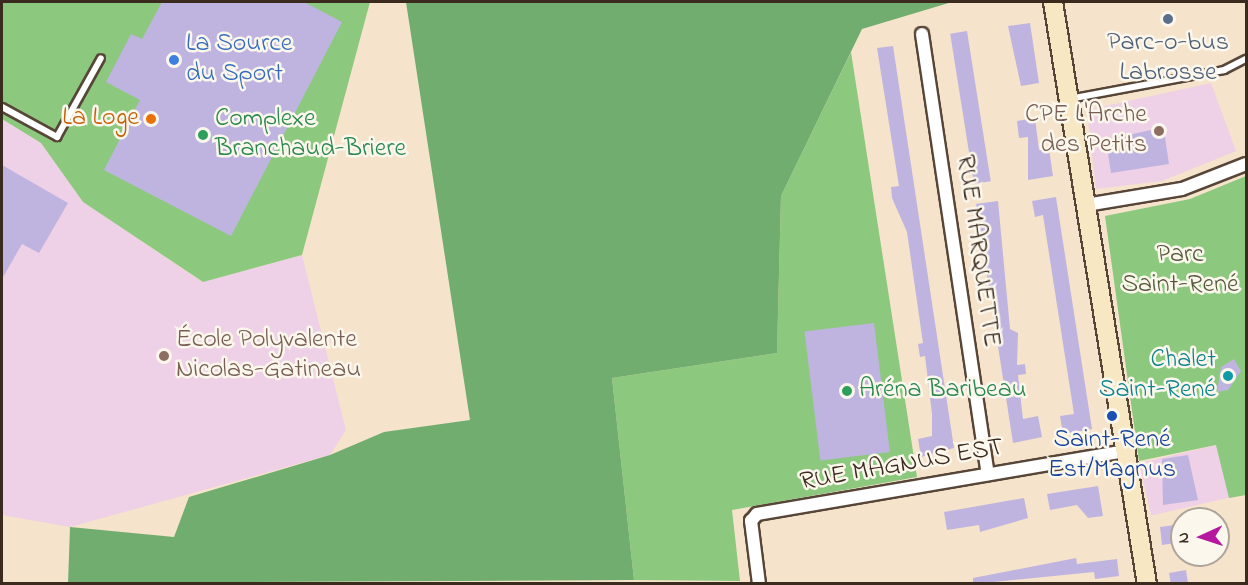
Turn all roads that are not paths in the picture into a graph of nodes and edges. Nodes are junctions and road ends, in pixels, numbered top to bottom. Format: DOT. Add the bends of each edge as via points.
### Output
graph roads {
  1 [pos="1053,2"];
  2 [pos="922,34"];
  3 [pos="101,58"];
  4 [pos="1246,59"];
  5 [pos="1068,99"];
  6 [pos="2,107"];
  7 [pos="1246,164"];
  8 [pos="1086,205"];
  9 [pos="1125,451"];
  10 [pos="988,474"];
  11 [pos="759,584"];
  12 [pos="1147,584"];
  1 -- 5 [label="street"];
  2 -- 10 [label="street, RUE MARQUETTE"];
  3 -- 6 [label="lane" via="57,137"];
  4 -- 5 [label="lane" via="1224,70"];
  5 -- 8 [label="street"];
  7 -- 8 [label="street" via="1182,189"];
  8 -- 9 [label="street"];
  9 -- 10 [label="street, RUE MAGNUS EST"];
  9 -- 12 [label="street"];
  10 -- 11 [label="street, RUE MAGNUS EST" via="757,513 751,521"];
}
